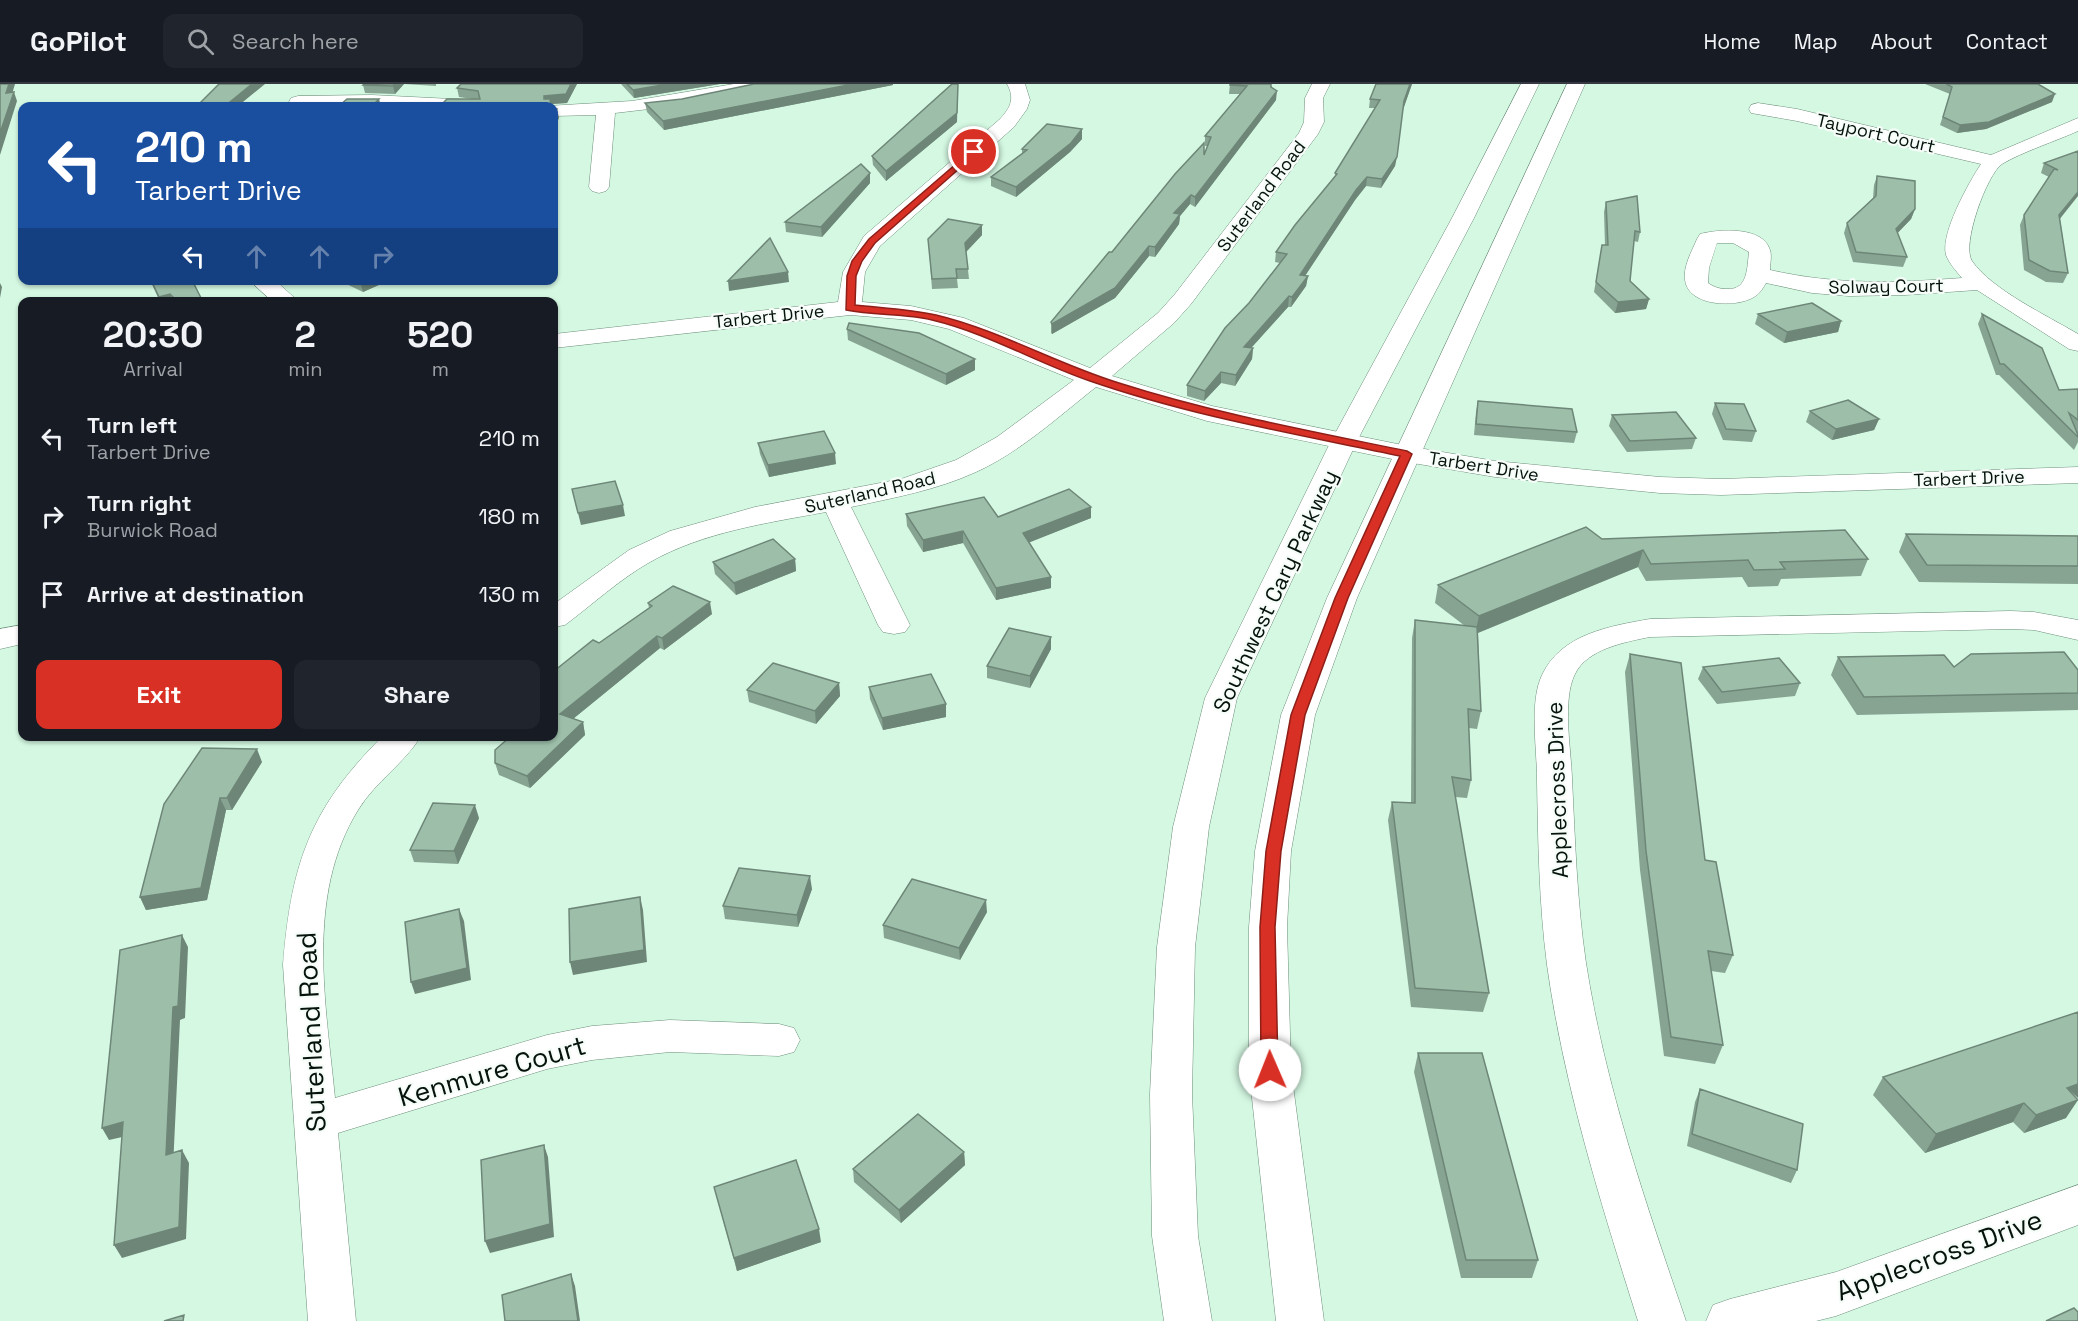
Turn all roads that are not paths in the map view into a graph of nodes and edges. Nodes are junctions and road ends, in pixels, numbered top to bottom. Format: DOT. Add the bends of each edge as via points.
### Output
graph roads {
  1 [pos="313,84"];
  2 [pos="760,84"];
  3 [pos="1016,84"];
  4 [pos="1321,84"];
  5 [pos="1530,84"];
  6 [pos="1576,84"];
  7 [pos="297,102"];
  8 [pos="606,109"];
  9 [pos="1758,109"];
  10 [pos="558,110"];
  11 [pos="2078,124"];
  12 [pos="1993,160"];
  13 [pos="599,187"];
  14 [pos="1758,274"];
  15 [pos="1980,283"];
  16 [pos="266,285"];
  17 [pos="282,297"];
  18 [pos="850,308"];
  19 [pos="558,341"];
  20 [pos="2078,344"];
  21 [pos="1092,378"];
  22 [pos="1344,441"];
  23 [pos="1407,454"];
  24 [pos="2078,475"];
  25 [pos="835,502"];
  26 [pos="561,603"];
  27 [pos="894,625"];
  28 [pos="2078,630"];
  29 [pos="18,636"];
  30 [pos="0,639"];
  31 [pos="399,741"];
  32 [pos="779,1040"];
  33 [pos="316,1122"];
  34 [pos="2078,1205"];
  35 [pos="332,1321"];
  36 [pos="1188,1321"];
  37 [pos="1300,1321"];
  38 [pos="1662,1321"];
  39 [pos="1730,1321"];
  1 -- 7 [label="street"];
  2 -- 8 [label="street" via="688,99"];
  3 -- 18 [label="street" via="1022,100 1019,110 872,241 857,261 851,276"];
  4 -- 21 [label="street, Suterland Road" via="1314,98 1314,122 1308,134 1183,299 1144,338"];
  5 -- 22 [label="street, Southwest Cary Parkway"];
  6 -- 23 [label="street"];
  8 -- 10 [label="street"];
  8 -- 13 [label="street"];
  9 -- 12 [label="street, Tayport Court"];
  11 -- 12 [label="street"];
  12 -- 15 [label="street" via="1956,250 1963,266"];
  14 -- 15 [label="street, Solway Court" via="1852,290"];
  15 -- 20 [label="street"];
  16 -- 17 [label="street"];
  18 -- 19 [label="street, Tarbert Drive"];
  18 -- 21 [label="street, Tarbert Drive" via="911,313 956,323"];
  21 -- 22 [label="street, Tarbert Drive" via="1207,413"];
  21 -- 25 [label="street, Suterland Road" via="1006,443 966,466 908,486"];
  22 -- 23 [label="street, Tarbert Drive"];
  22 -- 36 [label="street, Southwest Cary Parkway" via="1221,698 1191,827 1176,947 1171,1094 1175,1236"];
  23 -- 24 [label="street, Tarbert Drive" via="1546,475 1691,487"];
  23 -- 37 [label="street" via="1341,598 1298,715 1274,851 1268,927 1270,1070"];
  25 -- 26 [label="street, Suterland Road" via="755,516 680,537 639,556"];
  25 -- 27 [label="street"];
  28 -- 38 [label="street, Applecross Drive" via="2011,620 1650,628 1624,633 1583,649 1560,671 1552,705 1567,964 1600,1122"];
  29 -- 30 [label="street"];
  31 -- 33 [label="street, Suterland Road" via="344,802 312,878 303,965"];
  32 -- 33 [label="street, Kenmure Court" via="670,1036 591,1042"];
  33 -- 35 [label="street, Suterland Road"];
  34 -- 39 [label="street, Applecross Drive" via="1836,1294"];
}
